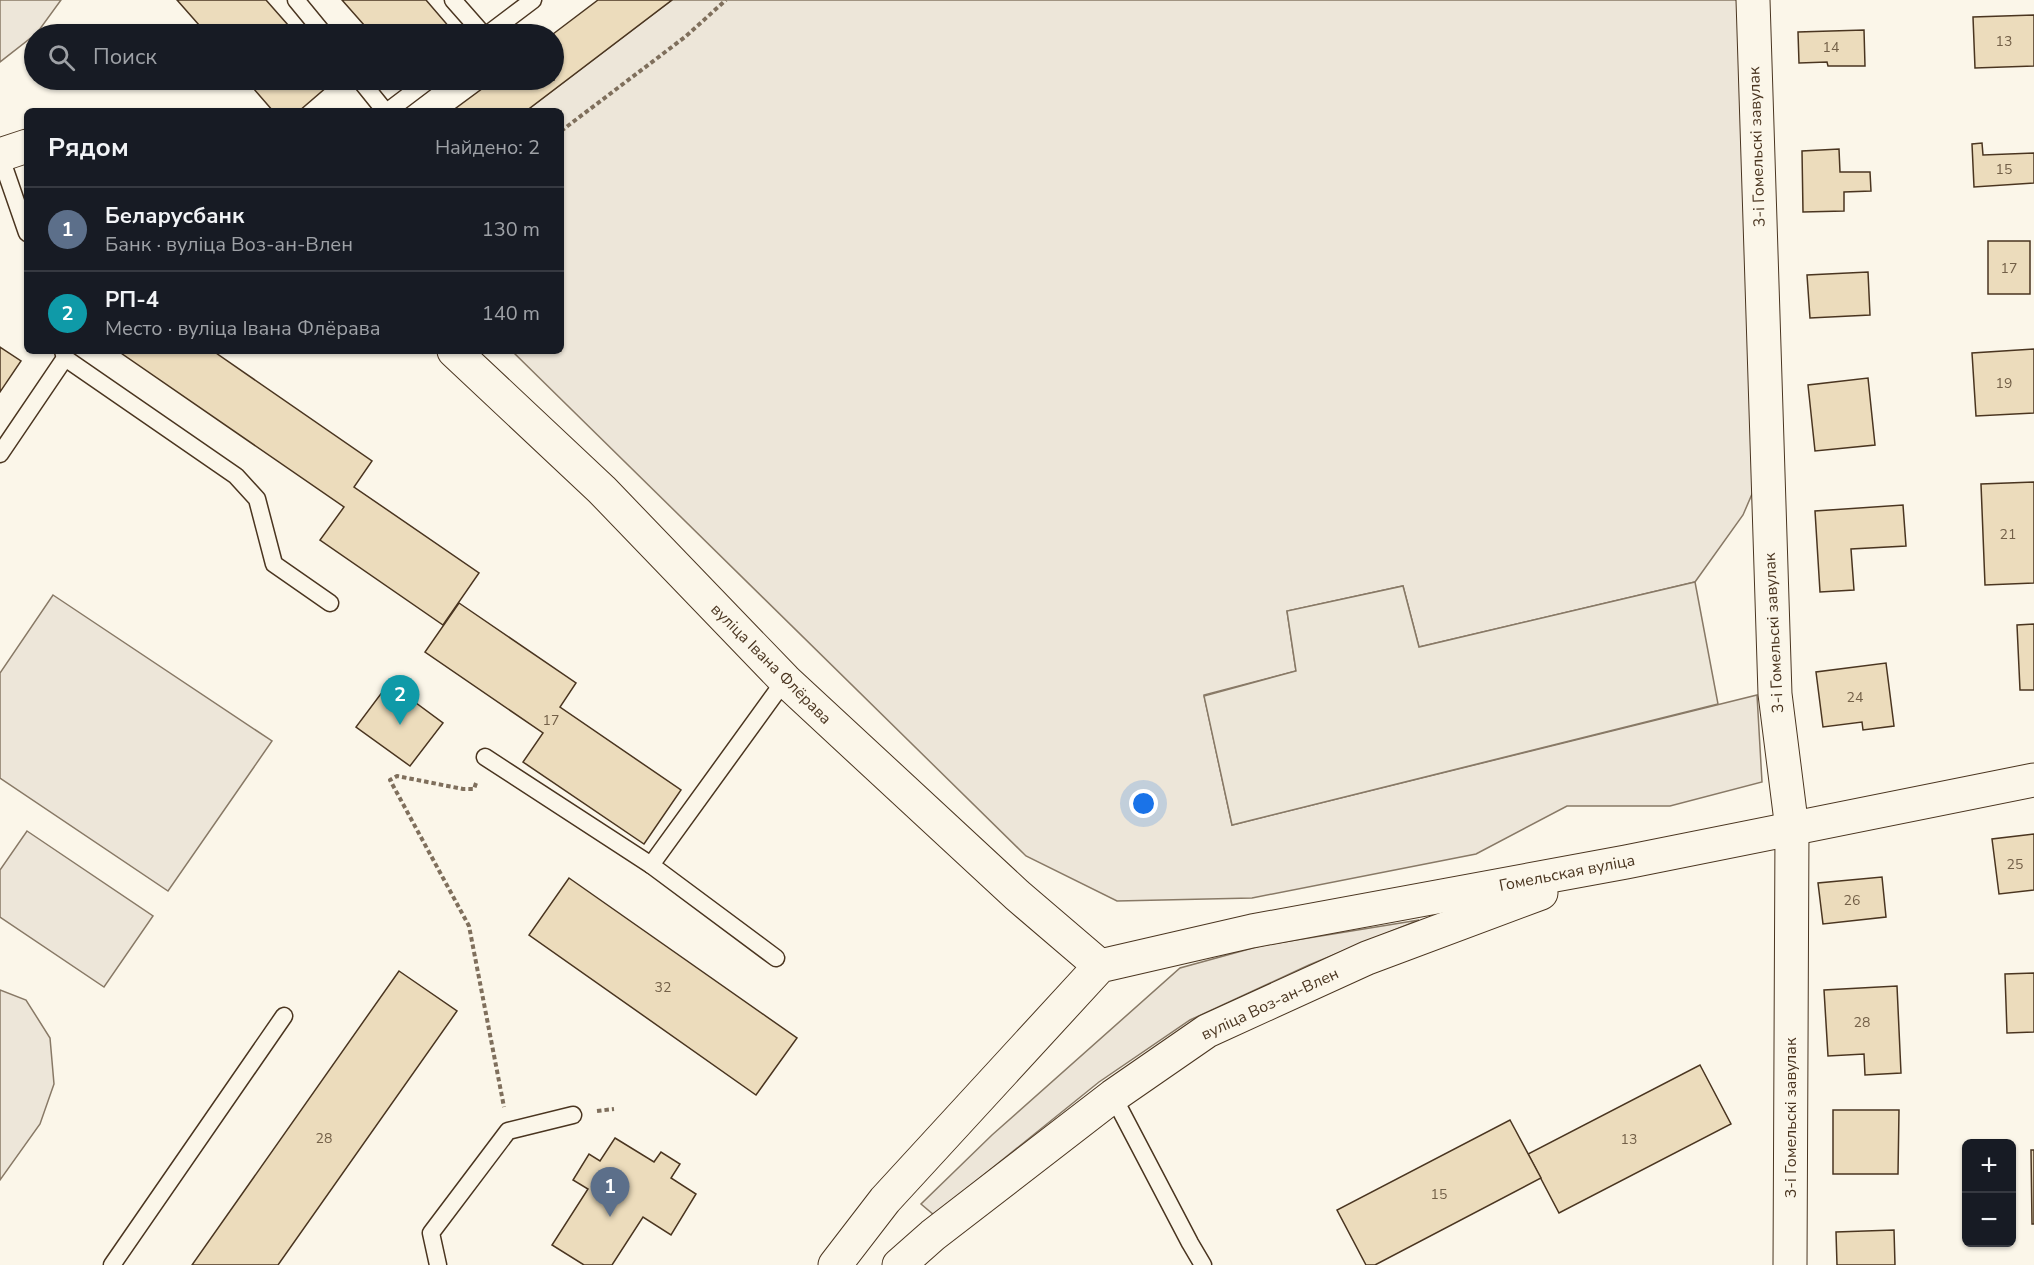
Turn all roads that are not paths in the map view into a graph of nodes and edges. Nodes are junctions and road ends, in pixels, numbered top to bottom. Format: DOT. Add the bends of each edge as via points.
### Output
graph roads {
  1 [pos="296,0"];
  2 [pos="453,0"];
  3 [pos="533,0"];
  4 [pos="1753,0"];
  5 [pos="316,24"];
  6 [pos="474,24"];
  7 [pos="501,24"];
  8 [pos="369,90"];
  9 [pos="415,90"];
  10 [pos="384,108"];
  11 [pos="391,108"];
  12 [pos="24,147"];
  13 [pos="0,155"];
  14 [pos="24,224"];
  15 [pos="64,354"];
  16 [pos="457,354"];
  17 [pos="0,454"];
  18 [pos="330,603"];
  19 [pos="785,681"];
  20 [pos="485,758"];
  21 [pos="2034,780"];
  22 [pos="1792,829"];
  23 [pos="1626,862"];
  24 [pos="651,864"];
  25 [pos="776,958"];
  26 [pos="1100,966"];
  27 [pos="284,1016"];
  28 [pos="1113,1096"];
  29 [pos="573,1115"];
  30 [pos="112,1265"];
  31 [pos="438,1265"];
  32 [pos="835,1265"];
  33 [pos="899,1265"];
  34 [pos="1203,1265"];
  35 [pos="1791,1265"];
  1 -- 5 [label="lane"];
  2 -- 6 [label="lane"];
  3 -- 7 [label="lane"];
  4 -- 22 [label="main road, 3-і Гомельскі завулак" via="1775,694"];
  8 -- 10 [label="lane"];
  9 -- 11 [label="lane"];
  12 -- 13 [label="main road"];
  13 -- 14 [label="lane"];
  15 -- 17 [label="lane"];
  15 -- 18 [label="lane" via="236,476 257,499 274,564"];
  16 -- 19 [label="main road, вуліца Івана Флёрава" via="602,490"];
  19 -- 24 [label="lane"];
  19 -- 26 [label="main road, вуліца Івана Флёрава" via="1017,895"];
  20 -- 24 [label="lane"];
  21 -- 22 [label="main road, Гомельская вуліца"];
  22 -- 23 [label="main road, Гомельская вуліца"];
  22 -- 35 [label="main road, 3-і Гомельскі завулак"];
  23 -- 26 [label="main road, Гомельская вуліца" via="1252,931"];
  23 -- 28 [label="main road, вуліца Воз-ан-Влен" via="1324,977 1207,1031"];
  24 -- 25 [label="lane"];
  26 -- 32 [label="main road" via="885,1200"];
  27 -- 30 [label="lane"];
  28 -- 33 [label="main road, вуліца Воз-ан-Влен"];
  28 -- 34 [label="lane"];
  29 -- 31 [label="lane" via="508,1131 431,1233"];
}
